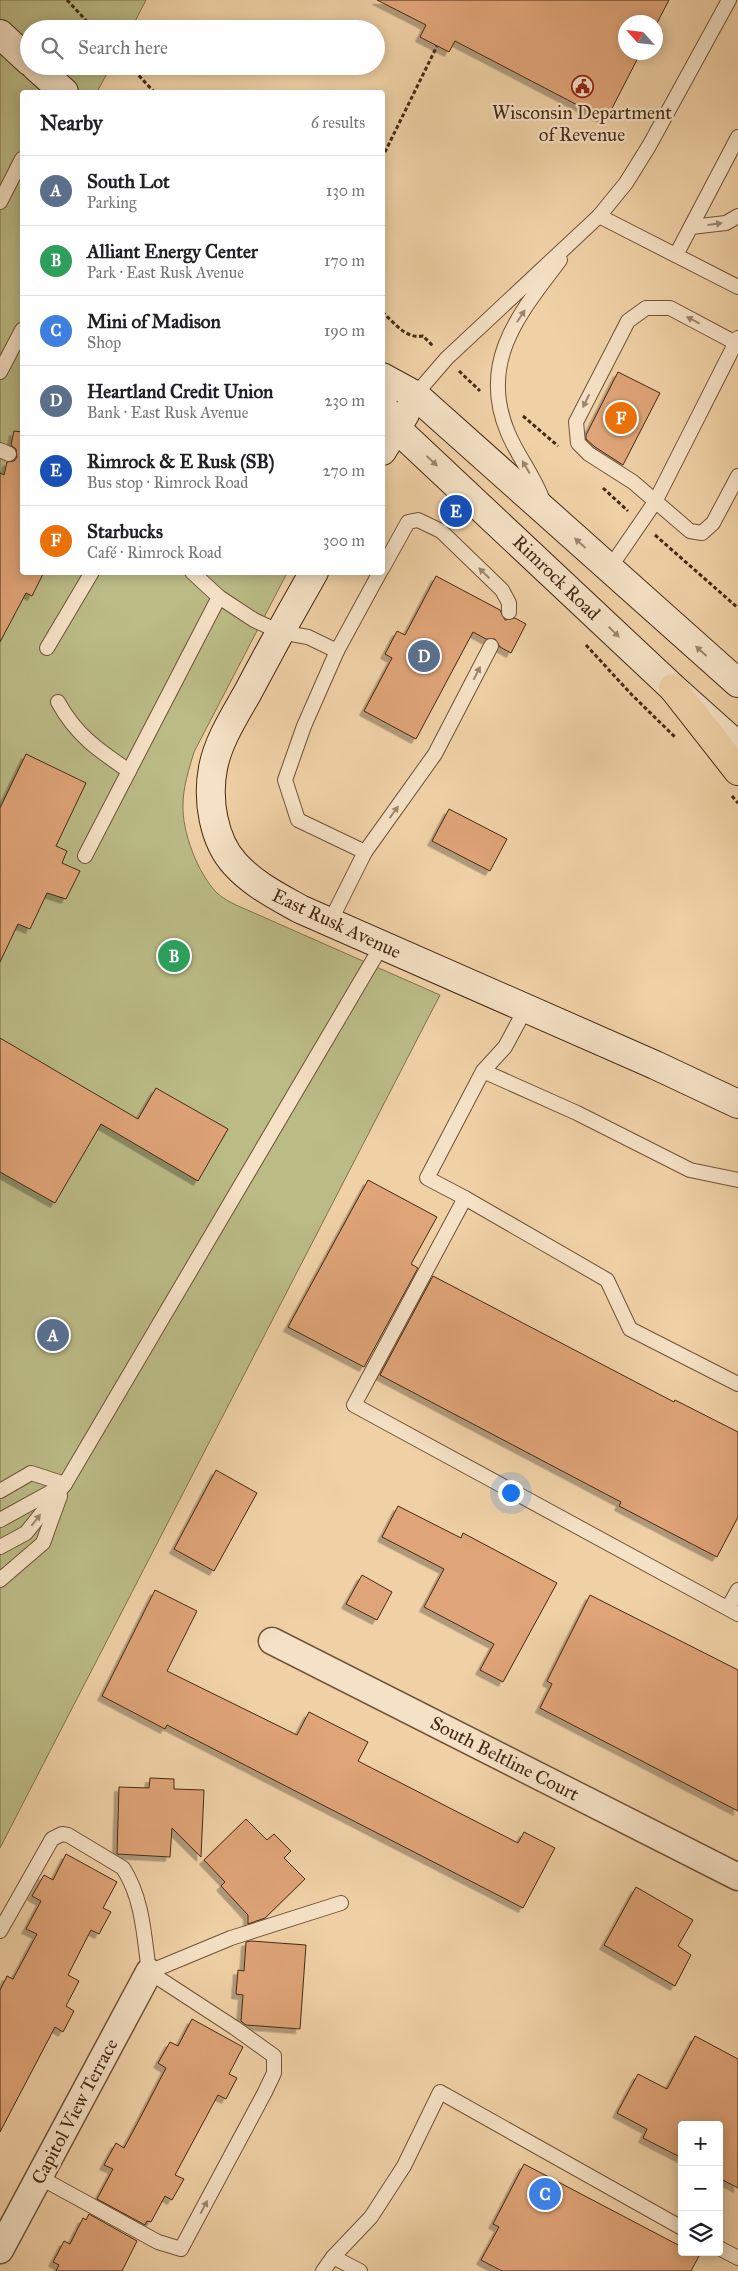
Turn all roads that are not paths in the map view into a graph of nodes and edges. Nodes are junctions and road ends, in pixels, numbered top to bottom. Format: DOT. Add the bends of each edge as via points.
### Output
graph roads {
  1 [pos="729,0"];
  2 [pos="0,34"];
  3 [pos="20,52"];
  4 [pos="44,75"];
  5 [pos="59,90"];
  6 [pos="738,137"];
  7 [pos="20,163"];
  8 [pos="0,202"];
  9 [pos="599,216"];
  10 [pos="738,216"];
  11 [pos="691,227"];
  12 [pos="583,230"];
  13 [pos="676,255"];
  14 [pos="738,287"];
  15 [pos="20,334"];
  16 [pos="737,340"];
  17 [pos="734,358"];
  18 [pos="0,372"];
  19 [pos="385,379"];
  20 [pos="415,395"];
  21 [pos="385,409"];
  22 [pos="396,428"];
  23 [pos="385,446"];
  24 [pos="738,476"];
  25 [pos="655,502"];
  26 [pos="546,512"];
  27 [pos="385,564"];
  28 [pos="610,569"];
  29 [pos="90,575"];
  30 [pos="195,575"];
  31 [pos="312,575"];
  32 [pos="378,575"];
  33 [pos="219,597"];
  34 [pos="509,612"];
  35 [pos="280,632"];
  36 [pos="491,646"];
  37 [pos="47,648"];
  38 [pos="337,651"];
  39 [pos="738,683"];
  40 [pos="673,688"];
  41 [pos="58,702"];
  42 [pos="738,746"];
  43 [pos="128,771"];
  44 [pos="733,781"];
  45 [pos="365,852"];
  46 [pos="85,856"];
  47 [pos="330,922"];
  48 [pos="382,945"];
  49 [pos="526,1008"];
  50 [pos="483,1071"];
  51 [pos="738,1104"];
  52 [pos="738,1180"];
  53 [pos="465,1198"];
  54 [pos="738,1384"];
  55 [pos="65,1484"];
  56 [pos="0,1491"];
  57 [pos="0,1520"];
  58 [pos="0,1547"];
  59 [pos="0,1580"];
  60 [pos="738,1590"];
  61 [pos="733,1611"];
  62 [pos="272,1641"];
  63 [pos="738,1877"];
  64 [pos="341,1903"];
  65 [pos="0,1931"];
  66 [pos="149,1972"];
  67 [pos="39,2177"];
  68 [pos="678,2226"];
  69 [pos="0,2250"];
  70 [pos="723,2250"];
  71 [pos="333,2258"];
  72 [pos="738,2258"];
  73 [pos="322,2271"];
  74 [pos="360,2271"];
  1 -- 9 [label="lane" via="649,146 626,183"];
  2 -- 3 [label="main road"];
  4 -- 5 [label="main road"];
  6 -- 11 [label="lane"];
  7 -- 8 [label="lane"];
  9 -- 12 [label="lane"];
  9 -- 13 [label="lane"];
  11 -- 10 [label="lane, one-way" via="726,223"];
  11 -- 13 [label="lane"];
  12 -- 20 [label="lane" via="447,358"];
  26 -- 12 [label="lane, one-way" via="539,490 504,423 498,369 503,347 517,321"];
  13 -- 14 [label="lane"];
  15 -- 18 [label="lane"];
  16 -- 17 [label="lane"];
  16 -- 25 [label="lane, one-way" via="670,308 646,308 628,321 576,422 578,443"];
  17 -- 25 [label="lane"];
  19 -- 20 [label="main road, Rimrock Road"];
  20 -- 22 [label="main road"];
  20 -- 26 [label="main road, Rimrock Road"];
  21 -- 22 [label="main road, Rimrock Road"];
  22 -- 23 [label="main road"];
  22 -- 40 [label="main road, Rimrock Road, one-way"];
  24 -- 25 [label="lane" via="713,523 702,533 690,531"];
  25 -- 28 [label="lane"];
  28 -- 26 [label="main road, Rimrock Road, one-way"];
  34 -- 27 [label="lane, one-way" via="509,603 502,590 441,531 418,520 408,522"];
  39 -- 28 [label="main road, Rimrock Road, one-way"];
  29 -- 37 [label="lane"];
  30 -- 33 [label="lane"];
  31 -- 35 [label="main road, East Rusk Avenue"];
  32 -- 38 [label="lane"];
  33 -- 35 [label="lane" via="254,620"];
  33 -- 43 [label="lane"];
  35 -- 38 [label="lane" via="308,637"];
  35 -- 47 [label="main road, East Rusk Avenue" via="218,751 210,788 214,816 220,842 233,863 248,877 269,892"];
  45 -- 36 [label="lane, one-way" via="435,754"];
  38 -- 45 [label="lane" via="304,726 285,780 298,820"];
  40 -- 42 [label="main road, Rimrock Road"];
  40 -- 44 [label="highway"];
  41 -- 43 [label="lane" via="69,723"];
  43 -- 46 [label="lane"];
  45 -- 47 [label="lane"];
  47 -- 48 [label="main road, East Rusk Avenue"];
  48 -- 49 [label="main road, East Rusk Avenue"];
  48 -- 55 [label="lane"];
  49 -- 50 [label="lane" via="505,1046"];
  49 -- 51 [label="main road, East Rusk Avenue"];
  50 -- 52 [label="lane" via="578,1113 690,1170"];
  50 -- 53 [label="lane" via="427,1178"];
  53 -- 54 [label="lane" via="607,1280 630,1329"];
  53 -- 61 [label="lane" via="354,1405"];
  55 -- 56 [label="lane" via="32,1473"];
  55 -- 57 [label="lane"];
  58 -- 55 [label="lane, one-way" via="26,1534"];
  55 -- 59 [label="lane" via="43,1543"];
  60 -- 61 [label="lane"];
  62 -- 63 [label="street, South Beltline Court"];
  64 -- 66 [label="lane" via="231,1938"];
  65 -- 66 [label="lane" via="52,1839 68,1835 123,1868 129,1876 139,1901"];
  66 -- 67 [label="street, Capitol View Terrace"];
  67 -- 66 [label="lane, one-way" via="158,2242 181,2249 265,2092 274,2073 274,2056"];
  67 -- 69 [label="street, Capitol View Terrace"];
  68 -- 71 [label="lane" via="440,2092 399,2174 371,2217"];
  70 -- 72 [label="lane"];
  71 -- 73 [label="lane"];
  71 -- 74 [label="lane"];
}
